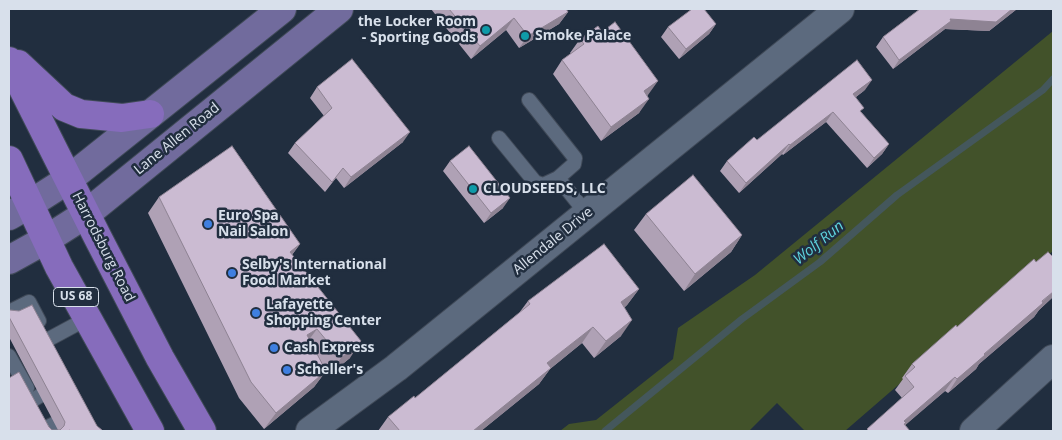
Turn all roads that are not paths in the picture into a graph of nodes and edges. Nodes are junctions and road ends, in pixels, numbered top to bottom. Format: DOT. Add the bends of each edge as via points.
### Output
graph roads {
  1 [pos="338,9"];
  2 [pos="840,9"];
  3 [pos="268,14"];
  4 [pos="9,54"];
  5 [pos="9,61"];
  6 [pos="529,100"];
  7 [pos="150,114"];
  8 [pos="499,138"];
  9 [pos="9,160"];
  10 [pos="558,178"];
  11 [pos="69,179"];
  12 [pos="19,210"];
  13 [pos="86,214"];
  14 [pos="587,214"];
  15 [pos="47,239"];
  16 [pos="9,260"];
  17 [pos="9,312"];
  18 [pos="88,318"];
  19 [pos="43,333"];
  20 [pos="10,349"];
  21 [pos="57,354"];
  22 [pos="1053,359"];
  23 [pos="51,427"];
  24 [pos="146,430"];
  25 [pos="202,431"];
  26 [pos="310,431"];
  27 [pos="974,431"];
  1 -- 13 [label="main road, Lane Allen Road"];
  2 -- 14 [label="street, Allendale Drive"];
  3 -- 7 [label="main road"];
  4 -- 7 [label="main road" via="42,88 64,106 81,114 122,118"];
  5 -- 11 [label="main road, Harrodsburg Road"];
  6 -- 10 [label="lane" via="575,158 574,164"];
  7 -- 11 [label="main road"];
  8 -- 10 [label="lane" via="535,182 543,185"];
  9 -- 12 [label="main road, US 68"];
  10 -- 14 [label="lane"];
  11 -- 12 [label="main road"];
  11 -- 13 [label="main road, Harrodsburg Road"];
  12 -- 15 [label="main road, US 68"];
  13 -- 15 [label="main road, Lane Allen Road"];
  13 -- 25 [label="main road, Harrodsburg Road" via="160,358"];
  14 -- 26 [label="street, Allendale Drive" via="396,368"];
  15 -- 16 [label="main road, Lane Allen Road"];
  15 -- 18 [label="main road, US 68"];
  17 -- 19 [label="lane" via="29,302"];
  18 -- 19 [label="lane"];
  18 -- 24 [label="main road, US 68"];
  19 -- 21 [label="lane"];
  20 -- 23 [label="lane"];
  22 -- 27 [label="street"];
}
